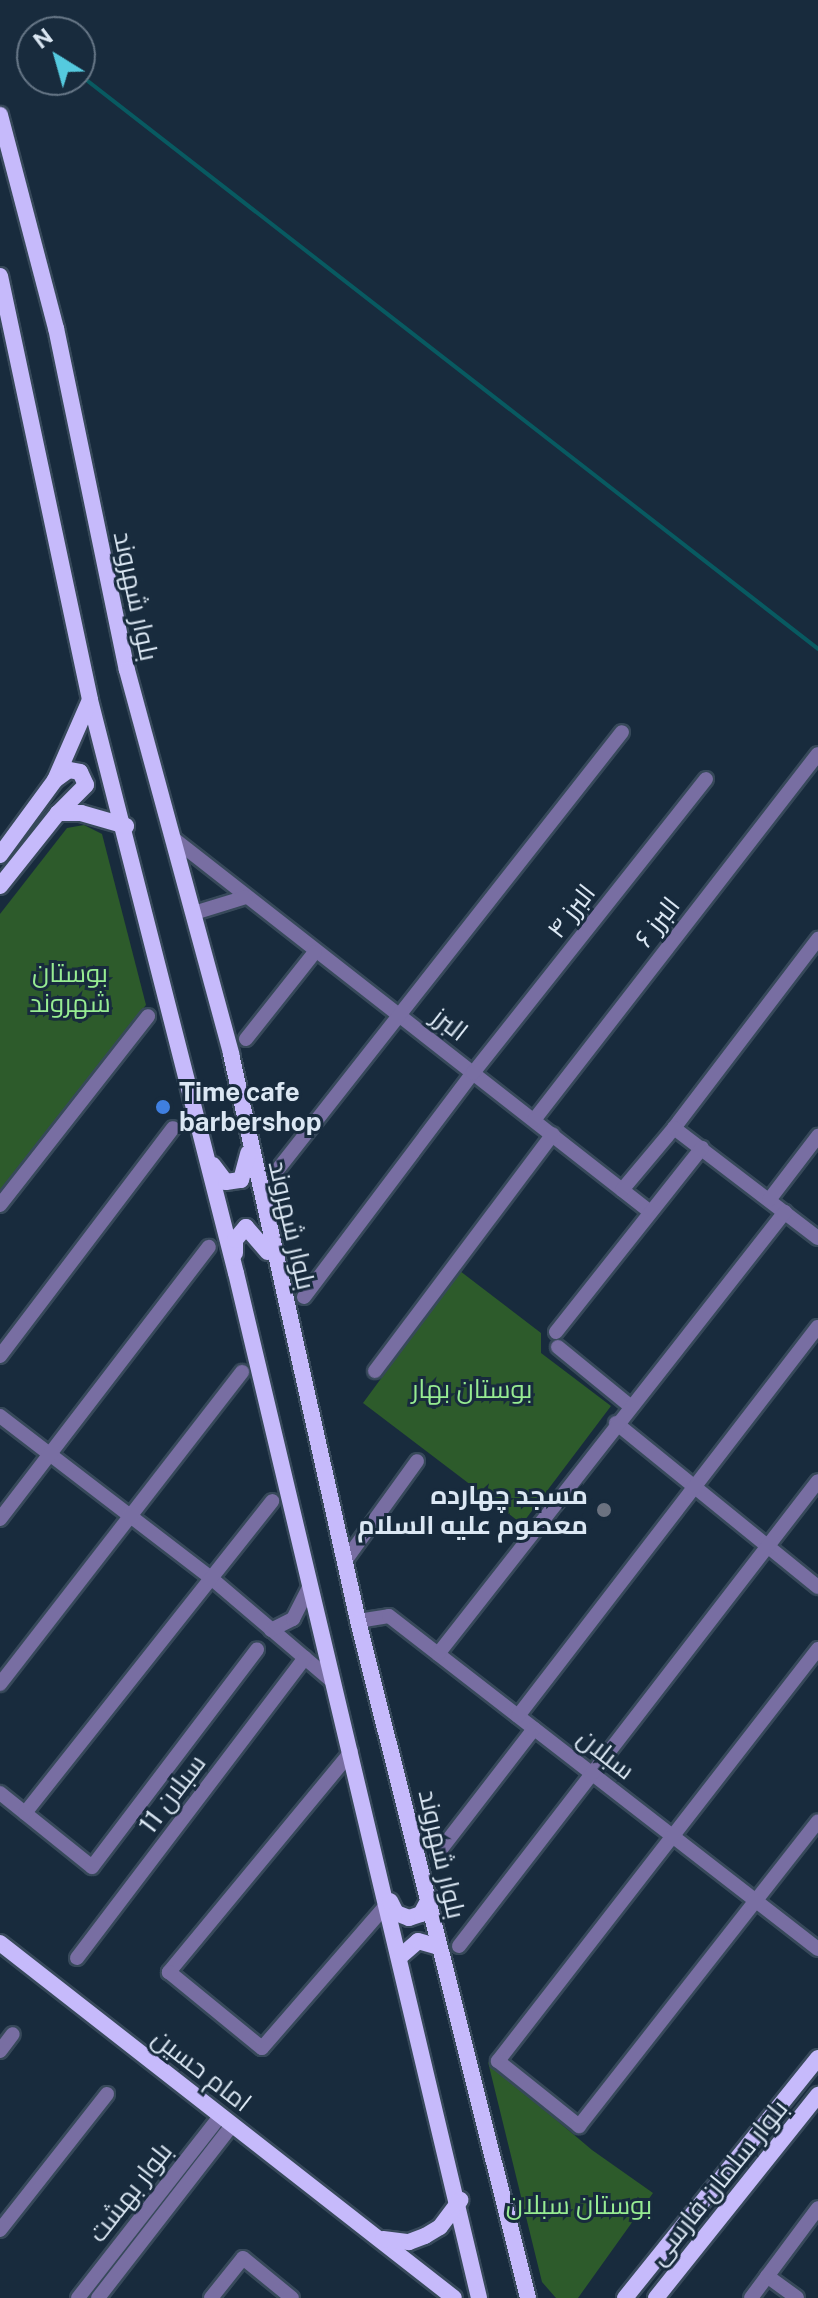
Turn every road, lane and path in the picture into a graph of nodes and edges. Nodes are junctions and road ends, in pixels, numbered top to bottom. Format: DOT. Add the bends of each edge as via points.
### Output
graph roads {
  1 [pos="0,115"];
  2 [pos="3,127"];
  3 [pos="0,276"];
  4 [pos="90,700"];
  5 [pos="622,732"];
  6 [pos="818,754"];
  7 [pos="706,779"];
  8 [pos="55,780"];
  9 [pos="58,813"];
  10 [pos="126,826"];
  11 [pos="174,839"];
  12 [pos="0,855"];
  13 [pos="0,886"];
  14 [pos="246,897"];
  15 [pos="194,913"];
  16 [pos="818,939"];
  17 [pos="315,952"];
  18 [pos="397,1013"];
  19 [pos="148,1016"];
  20 [pos="246,1039"];
  21 [pos="473,1073"];
  22 [pos="534,1120"];
  23 [pos="173,1128"];
  24 [pos="674,1128"];
  25 [pos="553,1134"];
  26 [pos="818,1136"];
  27 [pos="249,1142"];
  28 [pos="702,1148"];
  29 [pos="206,1153"];
  30 [pos="275,1173"];
  31 [pos="622,1190"];
  32 [pos="769,1200"];
  33 [pos="0,1205"];
  34 [pos="649,1211"];
  35 [pos="785,1212"];
  36 [pos="818,1238"];
  37 [pos="209,1247"];
  38 [pos="236,1273"];
  39 [pos="279,1275"];
  40 [pos="304,1297"];
  41 [pos="818,1327"];
  42 [pos="556,1332"];
  43 [pos="558,1347"];
  44 [pos="0,1356"];
  45 [pos="375,1371"];
  46 [pos="242,1372"];
  47 [pos="630,1406"];
  48 [pos="0,1416"];
  49 [pos="616,1423"];
  50 [pos="50,1454"];
  51 [pos="417,1461"];
  52 [pos="818,1481"];
  53 [pos="692,1486"];
  54 [pos="272,1501"];
  55 [pos="131,1517"];
  56 [pos="0,1519"];
  57 [pos="766,1545"];
  58 [pos="345,1561"];
  59 [pos="211,1578"];
  60 [pos="309,1587"];
  61 [pos="818,1587"];
  62 [pos="358,1621"];
  63 [pos="271,1630"];
  64 [pos="818,1649"];
  65 [pos="257,1650"];
  66 [pos="438,1654"];
  67 [pos="305,1658"];
  68 [pos="332,1681"];
  69 [pos="0,1684"];
  70 [pos="518,1716"];
  71 [pos="534,1729"];
  72 [pos="351,1752"];
  73 [pos="591,1773"];
  74 [pos="0,1793"];
  75 [pos="25,1813"];
  76 [pos="818,1821"];
  77 [pos="672,1836"];
  78 [pos="438,1853"];
  79 [pos="430,1897"];
  80 [pos="388,1899"];
  81 [pos="756,1901"];
  82 [pos="0,1943"];
  83 [pos="459,1946"];
  84 [pos="439,1947"];
  85 [pos="818,1949"];
  86 [pos="402,1955"];
  87 [pos="77,1958"];
  88 [pos="13,2034"];
  89 [pos="0,2051"];
  90 [pos="818,2058"];
  91 [pos="107,2094"];
  92 [pos="818,2095"];
  93 [pos="226,2120"];
  94 [pos="460,2200"];
  95 [pos="818,2208"];
  96 [pos="0,2230"];
  97 [pos="374,2235"];
  98 [pos="767,2276"];
  99 [pos="78,2298"];
  100 [pos="98,2298"];
  101 [pos="211,2298"];
  102 [pos="292,2298"];
  103 [pos="454,2298"];
  104 [pos="479,2298"];
  105 [pos="528,2298"];
  106 [pos="625,2298"];
  107 [pos="656,2298"];
  108 [pos="751,2298"];
  109 [pos="797,2298"];
  1 -- 2 [label="main road, بلوار شهروند"];
  2 -- 11 [label="main road, بلوار شهروند" via="56,328 127,670"];
  3 -- 4 [label="main road"];
  4 -- 8 [label="main road"];
  4 -- 10 [label="main road"];
  5 -- 18 [label="street"];
  6 -- 22 [label="street, البرز ۶"];
  7 -- 21 [label="street, البرز ۴"];
  8 -- 9 [label="main road" via="69,770 80,772 86,785"];
  8 -- 12 [label="main road"];
  9 -- 10 [label="main road" via="81,813"];
  9 -- 13 [label="main road"];
  10 -- 29 [label="main road"];
  11 -- 14 [label="street, البرز"];
  11 -- 15 [label="main road, بلوار شهروند"];
  14 -- 15 [label="street"];
  14 -- 17 [label="street, البرز"];
  15 -- 27 [label="main road, بلوار شهروند"];
  16 -- 24 [label="street"];
  17 -- 18 [label="street, البرز"];
  17 -- 20 [label="street"];
  18 -- 21 [label="street, البرز"];
  18 -- 30 [label="street"];
  19 -- 33 [label="street"];
  21 -- 22 [label="street, البرز"];
  21 -- 40 [label="street, البرز ۴"];
  22 -- 25 [label="street, البرز"];
  23 -- 44 [label="street"];
  24 -- 28 [label="street"];
  24 -- 31 [label="street"];
  25 -- 31 [label="street, البرز"];
  25 -- 45 [label="street"];
  26 -- 32 [label="street"];
  27 -- 29 [label="main road" via="245,1174 233,1182 218,1174"];
  27 -- 39 [label="main road, بلوار شهروند"];
  28 -- 32 [label="street"];
  28 -- 34 [label="street"];
  29 -- 38 [label="main road"];
  31 -- 34 [label="street, البرز"];
  32 -- 35 [label="street"];
  34 -- 42 [label="street"];
  35 -- 36 [label="street"];
  35 -- 47 [label="street"];
  37 -- 50 [label="street"];
  38 -- 39 [label="main road" via="235,1240 246,1227 260,1237"];
  38 -- 60 [label="main road"];
  39 -- 58 [label="main road, بلوار شهروند"];
  41 -- 53 [label="street"];
  43 -- 47 [label="street"];
  46 -- 55 [label="street"];
  47 -- 49 [label="street"];
  48 -- 50 [label="street"];
  49 -- 53 [label="street"];
  49 -- 66 [label="street"];
  50 -- 55 [label="street"];
  50 -- 56 [label="street"];
  51 -- 58 [label="street"];
  52 -- 57 [label="street"];
  53 -- 57 [label="street"];
  53 -- 70 [label="street"];
  54 -- 59 [label="street"];
  55 -- 59 [label="street"];
  55 -- 69 [label="street"];
  57 -- 61 [label="street"];
  57 -- 73 [label="street"];
  58 -- 62 [label="main road, بلوار شهروند"];
  59 -- 63 [label="street"];
  59 -- 75 [label="street"];
  60 -- 63 [label="street" via="293,1619"];
  60 -- 68 [label="main road"];
  62 -- 66 [label="street, سبلان" via="389,1616"];
  62 -- 79 [label="main road, بلوار شهروند"];
  63 -- 67 [label="street"];
  64 -- 77 [label="street"];
  65 -- 75 [label="street" via="92,1867"];
  66 -- 70 [label="street, سبلان"];
  67 -- 68 [label="street"];
  67 -- 87 [label="street, سبلان 11"];
  68 -- 72 [label="main road"];
  70 -- 71 [label="street, سبلان"];
  71 -- 73 [label="street, سبلان"];
  71 -- 78 [label="street"];
  72 -- 80 [label="main road"];
  72 -- 80 [label="street" via="171,1967 173,1976 258,2045 265,2045"];
  73 -- 77 [label="street, سبلان"];
  73 -- 83 [label="street"];
  74 -- 75 [label="street"];
  76 -- 81 [label="street"];
  77 -- 81 [label="street, سبلان"];
  77 -- 81 [label="street" via="498,2061 579,2126"];
  79 -- 80 [label="main road" via="421,1914 409,1918 396,1913"];
  79 -- 84 [label="main road, بلوار شهروند"];
  80 -- 86 [label="main road"];
  81 -- 85 [label="street, سبلان"];
  82 -- 93 [label="main road, امام حسین"];
  84 -- 86 [label="main road" via="418,1941"];
  84 -- 105 [label="main road, بلوار شهروند"];
  86 -- 94 [label="main road"];
  88 -- 89 [label="street"];
  90 -- 106 [label="main road, بلوار سلمان فارسی"];
  91 -- 96 [label="street"];
  92 -- 107 [label="main road, بلوار سلمان فارسی"];
  93 -- 97 [label="main road, امام حسین"];
  93 -- 99 [label="street, بلوار بهشت"];
  93 -- 100 [label="street, بلوار بهشت"];
  94 -- 97 [label="main road" via="440,2227 425,2236 391,2242"];
  94 -- 104 [label="main road"];
  95 -- 98 [label="street"];
  97 -- 103 [label="main road, امام حسین"];
  98 -- 108 [label="street"];
  98 -- 109 [label="street"];
  101 -- 102 [label="street" via="243,2258"];
}
